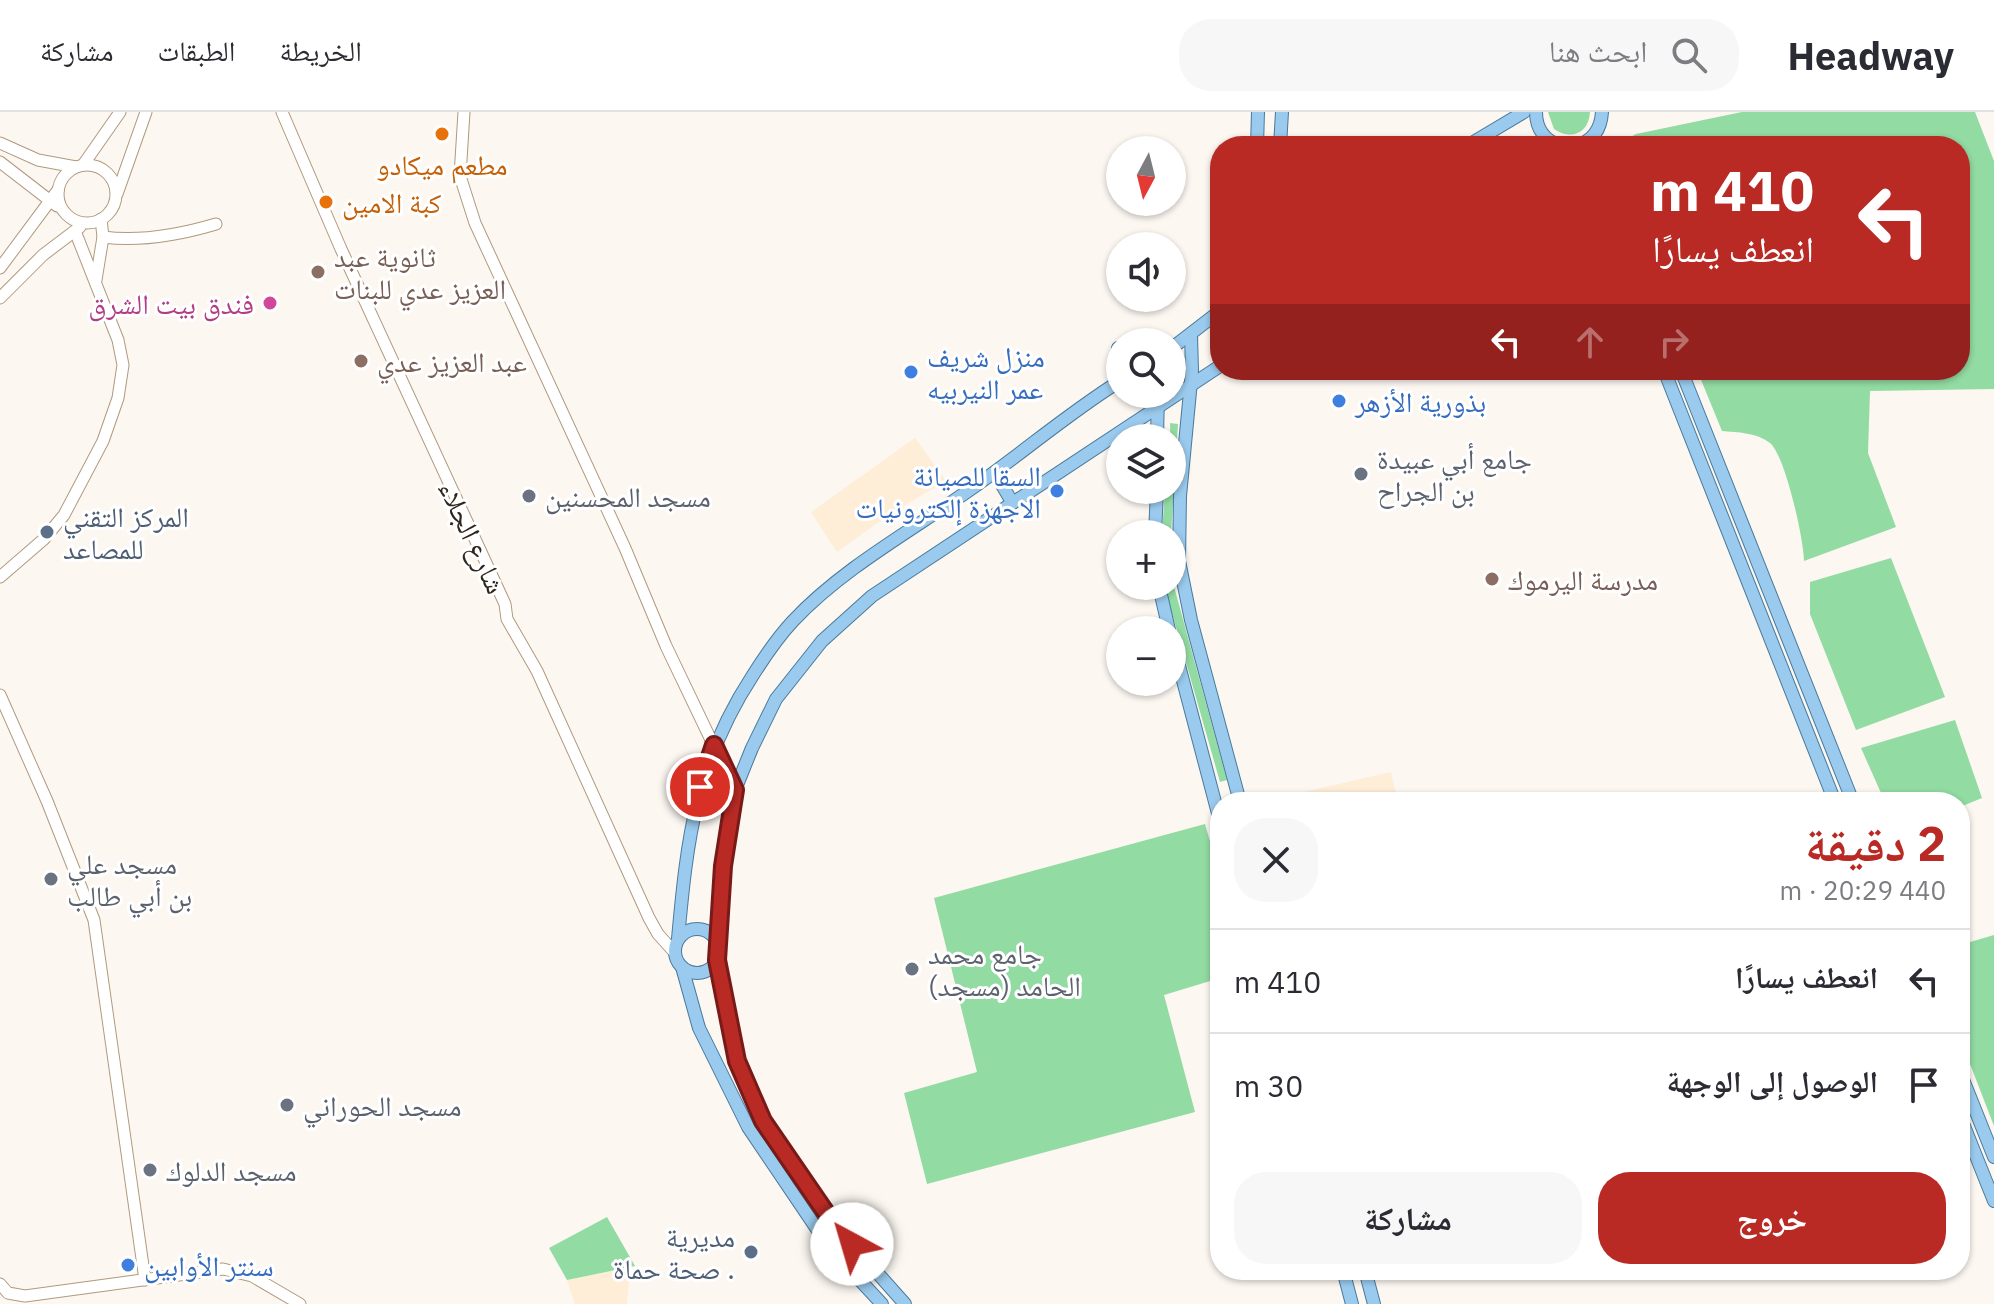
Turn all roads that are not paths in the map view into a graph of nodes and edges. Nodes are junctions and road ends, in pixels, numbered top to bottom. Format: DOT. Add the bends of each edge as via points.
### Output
graph roads {
  1 [pos="120,112"];
  2 [pos="146,112"];
  3 [pos="282,112"];
  4 [pos="464,112"];
  5 [pos="1258,112"];
  6 [pos="1282,112"];
  7 [pos="1524,112"];
  8 [pos="1536,112"];
  9 [pos="1602,112"];
  10 [pos="1598,130"];
  11 [pos="1257,136"];
  12 [pos="1281,136"];
  13 [pos="1484,136"];
  14 [pos="1546,136"];
  15 [pos="1593,136"];
  16 [pos="1598,136"];
  17 [pos="0,143"];
  18 [pos="0,162"];
  19 [pos="80,166"];
  20 [pos="58,189"];
  21 [pos="115,199"];
  22 [pos="51,201"];
  23 [pos="63,211"];
  24 [pos="101,219"];
  25 [pos="86,223"];
  26 [pos="216,224"];
  27 [pos="75,231"];
  28 [pos="103,237"];
  29 [pos="0,268"];
  30 [pos="96,280"];
  31 [pos="0,298"];
  32 [pos="1210,319"];
  33 [pos="1191,335"];
  34 [pos="1186,338"];
  35 [pos="1210,373"];
  36 [pos="1668,380"];
  37 [pos="1685,380"];
  38 [pos="1190,386"];
  39 [pos="1186,388"];
  40 [pos="1106,391"];
  41 [pos="1147,408"];
  42 [pos="995,473"];
  43 [pos="1012,502"];
  44 [pos="0,577"];
  45 [pos="1186,692"];
  46 [pos="0,695"];
  47 [pos="714,745"];
  48 [pos="735,790"];
  49 [pos="1212,792"];
  50 [pos="1237,792"];
  51 [pos="1831,792"];
  52 [pos="1849,792"];
  53 [pos="678,939"];
  54 [pos="717,941"];
  55 [pos="675,953"];
  56 [pos="717,960"];
  57 [pos="682,967"];
  58 [pos="1970,1097"];
  59 [pos="1970,1141"];
  60 [pos="1994,1157"];
  61 [pos="1994,1201"];
  62 [pos="145,1280"];
  63 [pos="1346,1280"];
  64 [pos="1368,1280"];
  65 [pos="0,1284"];
  66 [pos="25,1296"];
  67 [pos="9,1304"];
  68 [pos="300,1304"];
  69 [pos="882,1304"];
  70 [pos="905,1304"];
  71 [pos="1352,1304"];
  72 [pos="1374,1304"];
  1 -- 19 [label="main road"];
  2 -- 21 [label="main road"];
  3 -- 55 [label="main road, شارع الجلاء" via="505,604 507,619 537,671 649,918"];
  4 -- 47 [label="main road" via="462,190"];
  5 -- 11 [label="main road"];
  6 -- 12 [label="main road"];
  7 -- 13 [label="main road"];
  8 -- 14 [label="main road"];
  9 -- 10 [label="main road"];
  10 -- 15 [label="main road"];
  10 -- 16 [label="main road"];
  17 -- 19 [label="main road" via="38,160"];
  18 -- 22 [label="main road"];
  19 -- 20 [label="main road" via="64,175"];
  19 -- 21 [label="main road" via="104,170"];
  20 -- 22 [label="main road"];
  20 -- 23 [label="main road"];
  21 -- 24 [label="main road"];
  22 -- 23 [label="main road"];
  22 -- 29 [label="main road"];
  23 -- 25 [label="main road"];
  24 -- 25 [label="main road"];
  24 -- 28 [label="main road"];
  25 -- 27 [label="main road"];
  26 -- 28 [label="main road" via="141,239"];
  27 -- 30 [label="main road"];
  27 -- 31 [label="main road"];
  28 -- 30 [label="main road"];
  30 -- 44 [label="main road" via="123,365 112,418 64,515"];
  32 -- 33 [label="main road"];
  33 -- 34 [label="main road"];
  33 -- 38 [label="main road"];
  35 -- 38 [label="main road"];
  36 -- 51 [label="main road"];
  37 -- 52 [label="main road"];
  38 -- 39 [label="main road"];
  38 -- 50 [label="main road" via="1179,561"];
  40 -- 42 [label="main road"];
  41 -- 43 [label="main road"];
  42 -- 43 [label="main road"];
  42 -- 47 [label="main road" via="843,577 793,621 736,700"];
  43 -- 48 [label="main road" via="872,596 822,641 776,699"];
  45 -- 49 [label="main road"];
  46 -- 62 [label="main road" via="94,920"];
  47 -- 48 [label="main road"];
  47 -- 53 [label="main road" via="690,826"];
  48 -- 54 [label="main road"];
  53 -- 54 [label="main road" via="695,928 708,931"];
  53 -- 55 [label="main road"];
  54 -- 56 [label="main road"];
  55 -- 57 [label="main road"];
  56 -- 57 [label="main road" via="701,972"];
  56 -- 70 [label="main road" via="737,1061 763,1121 833,1223"];
  57 -- 69 [label="main road" via="699,1028 748,1127 835,1253"];
  58 -- 60 [label="main road"];
  59 -- 61 [label="main road"];
  62 -- 66 [label="main road"];
  62 -- 68 [label="main road" via="223,1269 252,1276"];
  63 -- 71 [label="main road"];
  64 -- 72 [label="main road"];
  65 -- 66 [label="main road" via="8,1293"];
  66 -- 67 [label="main road"];
}
